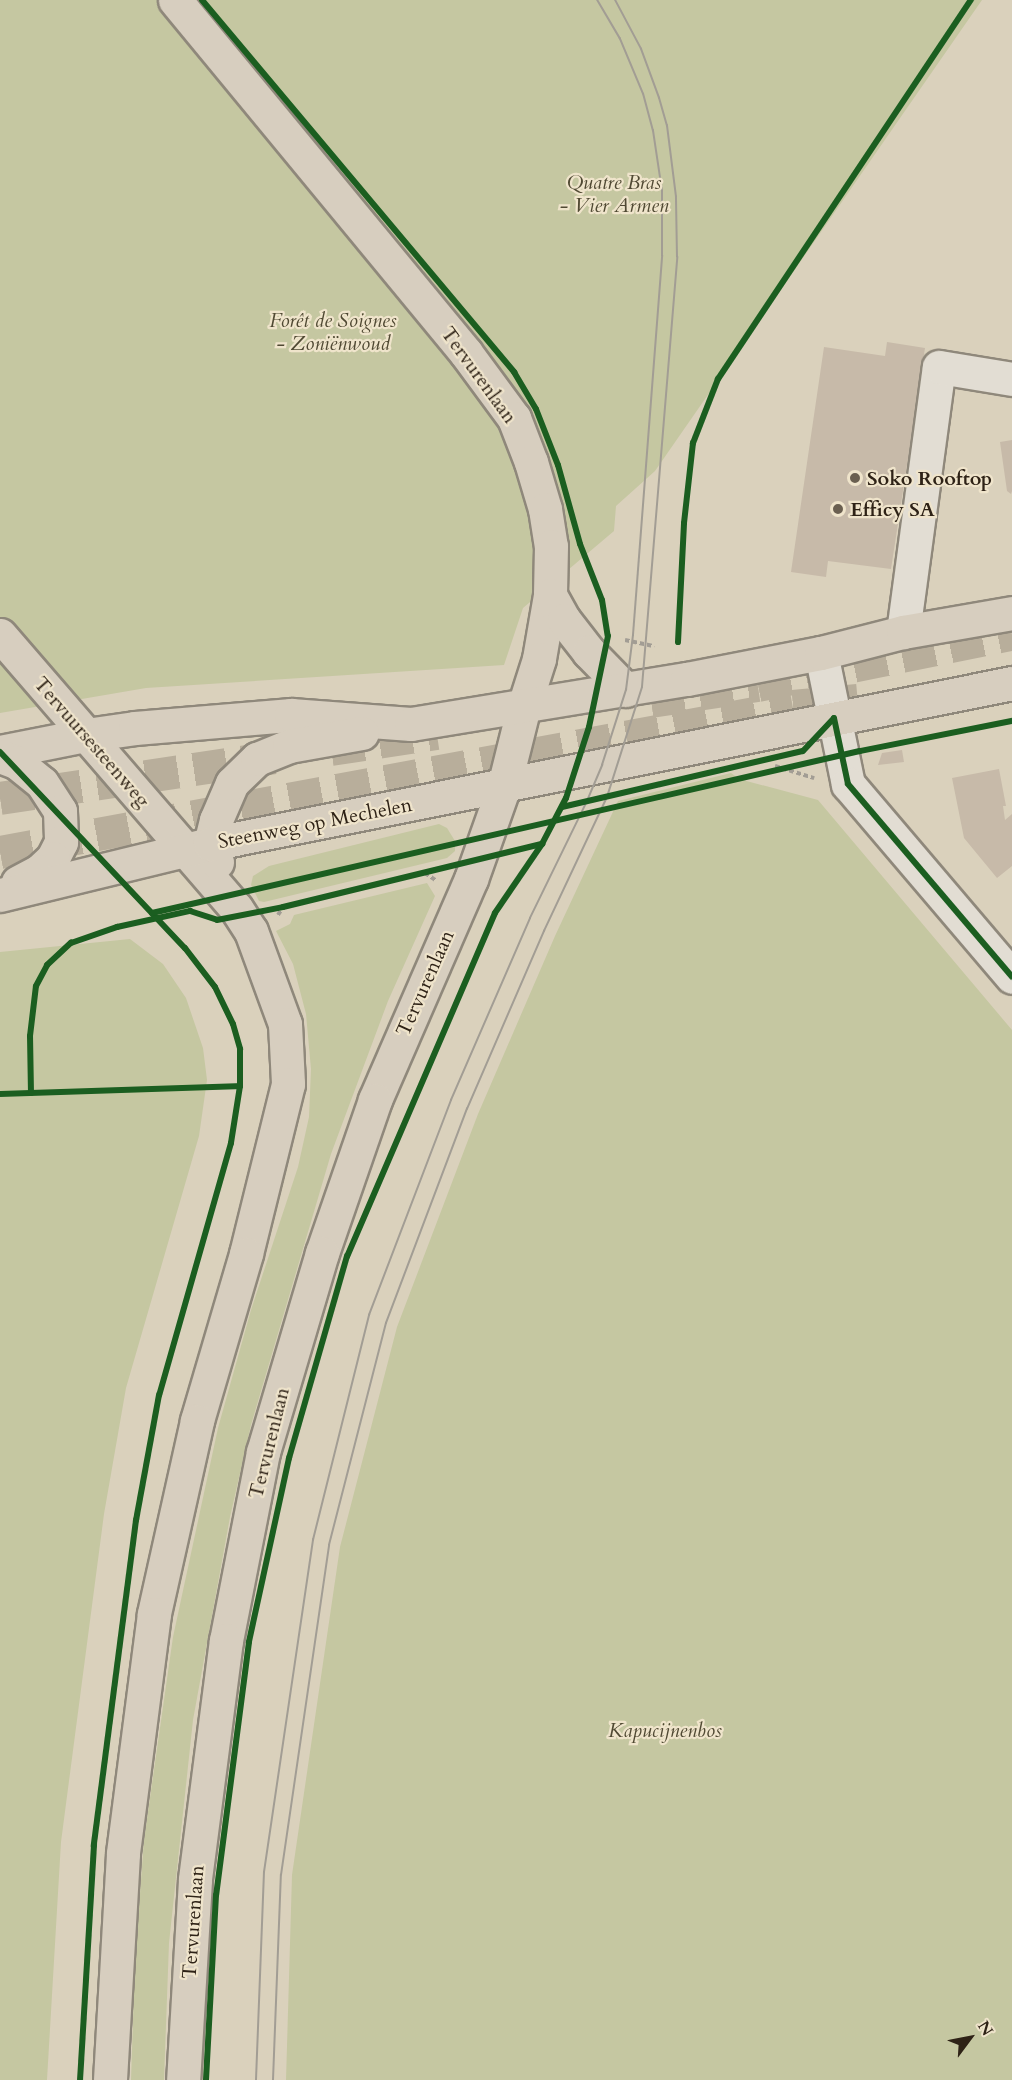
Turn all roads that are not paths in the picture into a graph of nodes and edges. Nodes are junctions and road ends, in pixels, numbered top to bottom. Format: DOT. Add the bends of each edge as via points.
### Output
graph roads {
  1 [pos="175,0"];
  2 [pos="1012,379"];
  3 [pos="550,595"];
  4 [pos="1012,613"];
  5 [pos="903,632"];
  6 [pos="0,636"];
  7 [pos="821,653"];
  8 [pos="1012,683"];
  9 [pos="626,690"];
  10 [pos="524,706"];
  11 [pos="834,718"];
  12 [pos="411,724"];
  13 [pos="86,735"];
  14 [pos="0,752"];
  15 [pos="0,756"];
  16 [pos="504,786"];
  17 [pos="198,846"];
  18 [pos="0,893"];
  19 [pos="1012,977"];
  20 [pos="110,2080"];
  21 [pos="183,2080"];
  1 -- 3 [label="main road, Tervurenlaan" via="466,353 514,418 545,509 551,546"];
  2 -- 5 [label="street" via="939,368"];
  3 -- 9 [label="main road" via="564,620 605,651"];
  3 -- 10 [label="main road, Tervurenlaan" via="539,659"];
  4 -- 5 [label="main road"];
  5 -- 7 [label="main road"];
  6 -- 13 [label="main road, Tervuursesteenweg"];
  7 -- 9 [label="main road"];
  7 -- 11 [label="street"];
  8 -- 11 [label="main road, Steenweg op Mechelen"];
  9 -- 10 [label="main road"];
  10 -- 12 [label="main road"];
  10 -- 16 [label="main road, Tervurenlaan"];
  11 -- 16 [label="main road, Steenweg op Mechelen"];
  11 -- 19 [label="street" via="848,784"];
  12 -- 13 [label="main road" via="291,715"];
  12 -- 17 [label="main road" via="289,746 257,759 232,783 216,820"];
  13 -- 14 [label="main road"];
  13 -- 17 [label="main road, Tervuursesteenweg"];
  15 -- 18 [label="main road" via="16,762 42,783 60,811 61,842 53,858 39,871"];
  16 -- 17 [label="main road, Steenweg op Mechelen"];
  16 -- 21 [label="main road, Tervurenlaan" via="479,858 375,1100 322,1253 263,1452 221,1674 195,1880"];
  17 -- 18 [label="main road, Steenweg op Mechelen"];
  17 -- 20 [label="main road" via="251,931 285,1024 288,1084 246,1254 197,1421 154,1614 123,1854"];
}
